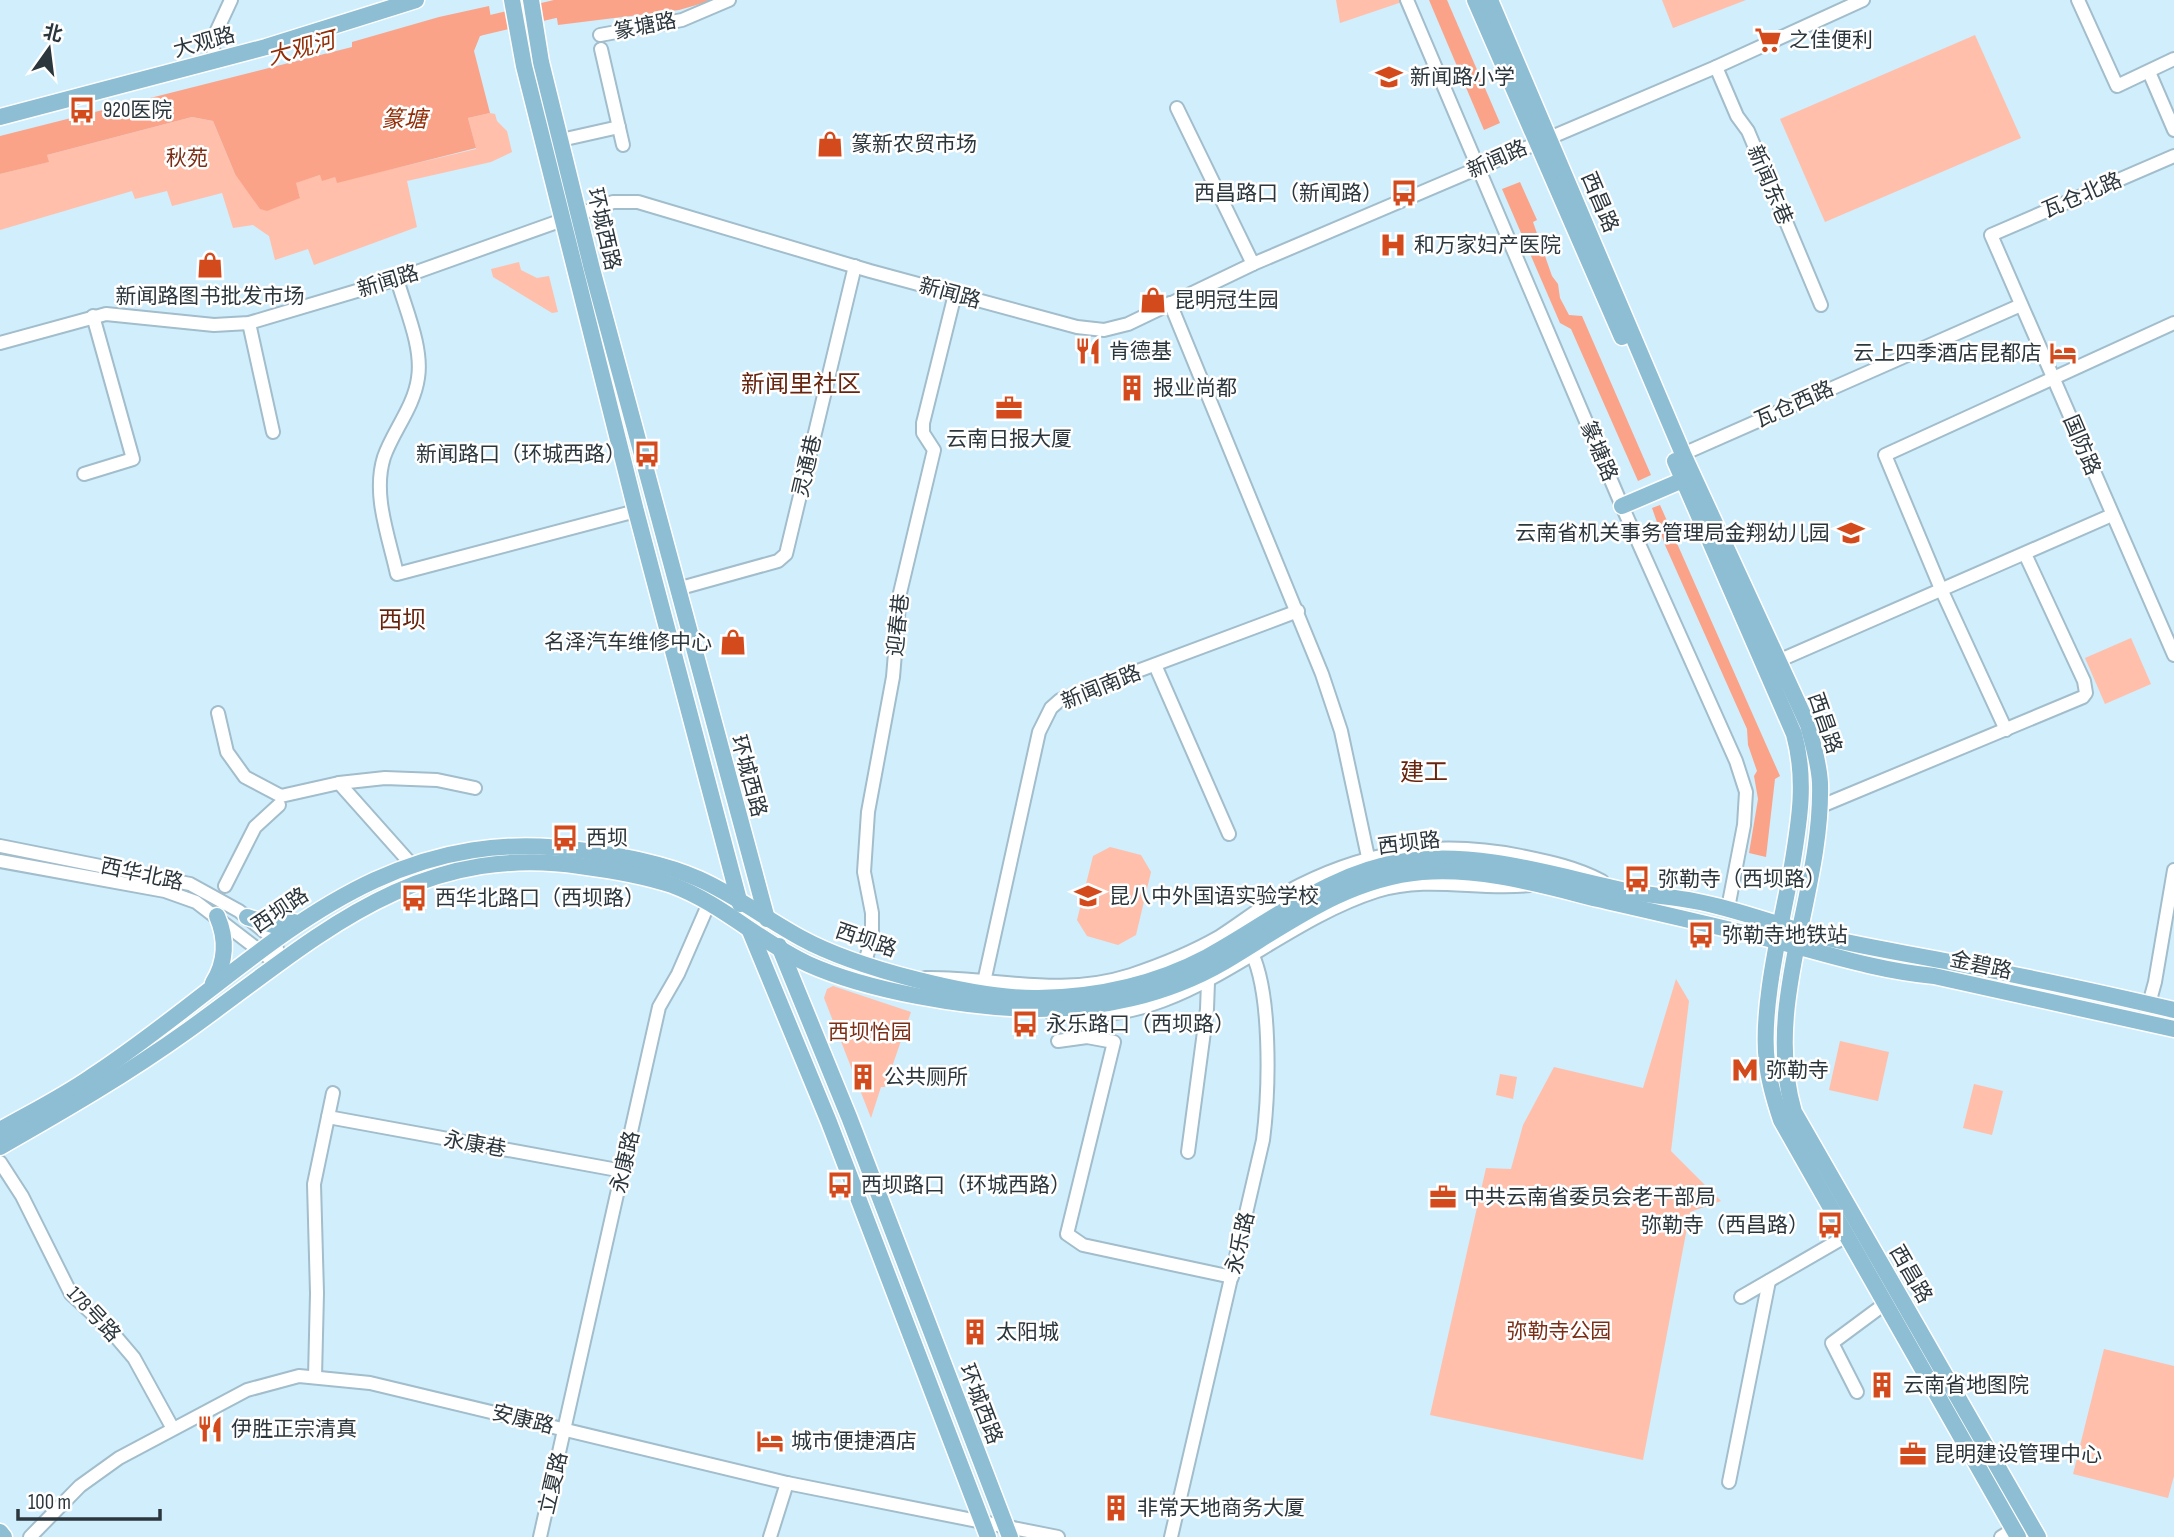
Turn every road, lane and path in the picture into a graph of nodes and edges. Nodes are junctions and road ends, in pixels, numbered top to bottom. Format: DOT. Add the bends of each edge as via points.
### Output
graph roads {
  1 [pos="231,0"];
  2 [pos="416,0"];
  3 [pos="531,0"];
  4 [pos="729,0"];
  5 [pos="1407,0"];
  6 [pos="1475,0"];
  7 [pos="1490,0"];
  8 [pos="1863,0"];
  9 [pos="2078,0"];
  10 [pos="512,1"];
  11 [pos="600,35"];
  12 [pos="601,49"];
  13 [pos="2174,59"];
  14 [pos="215,61"];
  15 [pos="1716,67"];
  16 [pos="2149,72"];
  17 [pos="1177,108"];
  18 [pos="0,117"];
  19 [pos="619,127"];
  20 [pos="2174,130"];
  21 [pos="1544,138"];
  22 [pos="561,140"];
  23 [pos="623,145"];
  24 [pos="2174,156"];
  25 [pos="1479,167"];
  26 [pos="580,212"];
  27 [pos="563,218"];
  28 [pos="1991,235"];
  29 [pos="1253,264"];
  30 [pos="855,266"];
  31 [pos="397,279"];
  32 [pos="955,294"];
  33 [pos="1170,303"];
  34 [pos="1821,305"];
  35 [pos="2021,305"];
  36 [pos="93,316"];
  37 [pos="249,323"];
  38 [pos="2174,323"];
  39 [pos="0,343"];
  40 [pos="2053,376"];
  41 [pos="273,432"];
  42 [pos="1683,454"];
  43 [pos="84,474"];
  44 [pos="1683,480"];
  45 [pos="1622,506"];
  46 [pos="636,511"];
  47 [pos="2112,515"];
  48 [pos="2025,554"];
  49 [pos="677,589"];
  50 [pos="1941,589"];
  51 [pos="1298,611"];
  52 [pos="2174,654"];
  53 [pos="1778,661"];
  54 [pos="1155,665"];
  55 [pos="218,713"];
  56 [pos="2006,730"];
  57 [pos="339,783"];
  58 [pos="475,788"];
  59 [pos="279,805"];
  60 [pos="1819,807"];
  61 [pos="1229,834"];
  62 [pos="0,846"];
  63 [pos="1367,857"];
  64 [pos="0,862"];
  65 [pos="412,865"];
  66 [pos="2174,870"];
  67 [pos="225,886"];
  68 [pos="1621,890"];
  69 [pos="738,899"];
  70 [pos="709,903"];
  71 [pos="1728,908"];
  72 [pos="217,916"];
  73 [pos="247,917"];
  74 [pos="306,917"];
  75 [pos="766,918"];
  76 [pos="1782,923"];
  77 [pos="751,931"];
  78 [pos="274,939"];
  79 [pos="1800,939"];
  80 [pos="1779,942"];
  81 [pos="780,949"];
  82 [pos="258,950"];
  83 [pos="1251,951"];
  84 [pos="281,962"];
  85 [pos="865,962"];
  86 [pos="913,978"];
  87 [pos="984,982"];
  88 [pos="1208,982"];
  89 [pos="212,985"];
  90 [pos="2149,1004"];
  91 [pos="1019,1008"];
  92 [pos="2174,1010"];
  93 [pos="2144,1022"];
  94 [pos="2174,1029"];
  95 [pos="1058,1041"];
  96 [pos="332,1093"];
  97 [pos="327,1116"];
  98 [pos="0,1130"];
  99 [pos="0,1147"];
  100 [pos="1188,1152"];
  101 [pos="0,1162"];
  102 [pos="623,1171"];
  103 [pos="1848,1236"];
  104 [pos="1232,1277"];
  105 [pos="1769,1281"];
  106 [pos="1741,1297"];
  107 [pos="1886,1303"];
  108 [pos="315,1377"];
  109 [pos="1857,1392"];
  110 [pos="172,1427"];
  111 [pos="565,1429"];
  112 [pos="1729,1482"];
  113 [pos="787,1483"];
  114 [pos="985,1530"];
  115 [pos="0,1532"];
  116 [pos="1008,1532"];
  117 [pos="2011,1534"];
  118 [pos="4,1537"];
  119 [pos="30,1537"];
  120 [pos="540,1537"];
  121 [pos="770,1537"];
  122 [pos="1058,1537"];
  123 [pos="1171,1537"];
  124 [pos="2038,1537"];
  1 -- 14 [label="street" via="212,41"];
  2 -- 14 [label="main road, 大观路"];
  3 -- 22 [label="main road, 环城西路"];
  4 -- 11 [label="street, 篆塘路" via="682,20"];
  5 -- 25 [label="street, 篆塘路"];
  6 -- 21 [label="main road, 西昌路"];
  7 -- 21 [label="main road, 西昌路"];
  8 -- 15 [label="street, 新闻路"];
  9 -- 16 [label="street" via="2117,86"];
  10 -- 27 [label="main road, 环城西路"];
  12 -- 19 [label="street"];
  13 -- 16 [label="street"];
  14 -- 18 [label="main road, 大观路"];
  15 -- 21 [label="street, 新闻路"];
  15 -- 34 [label="street, 新闻东巷"];
  16 -- 20 [label="street"];
  17 -- 29 [label="street"];
  19 -- 22 [label="street"];
  19 -- 23 [label="street"];
  21 -- 25 [label="street, 新闻路"];
  21 -- 42 [label="main road, 西昌路"];
  21 -- 44 [label="main road, 西昌路"];
  22 -- 26 [label="main road, 环城西路"];
  24 -- 28 [label="street, 瓦仓北路"];
  25 -- 29 [label="street, 新闻路"];
  25 -- 45 [label="street, 篆塘路"];
  26 -- 27 [label="street, 新闻路"];
  26 -- 30 [label="street, 新闻路" via="613,202 638,202"];
  26 -- 49 [label="main road, 环城西路"];
  27 -- 31 [label="street, 新闻路"];
  27 -- 46 [label="main road, 环城西路"];
  28 -- 35 [label="street, 国防路"];
  29 -- 33 [label="street, 新闻路"];
  30 -- 32 [label="street, 新闻路"];
  30 -- 49 [label="street, 灵通巷" via="786,554 778,561"];
  31 -- 37 [label="street, 新闻路"];
  31 -- 46 [label="street" via="418,358 418,378 380,476 397,574"];
  32 -- 33 [label="street, 新闻路" via="1104,330 1128,324"];
  32 -- 85 [label="street, 迎春巷" via="923,423 923,433 934,450 900,593 893,677 868,812 864,872 872,938"];
  33 -- 51 [label="street"];
  35 -- 40 [label="street, 国防路"];
  35 -- 42 [label="street, 瓦仓西路"];
  36 -- 37 [label="street, 新闻路"];
  36 -- 39 [label="street, 新闻路"];
  36 -- 43 [label="street" via="134,459"];
  37 -- 41 [label="street"];
  38 -- 40 [label="street"];
  40 -- 47 [label="street, 国防路"];
  40 -- 50 [label="street" via="1885,455"];
  42 -- 53 [label="main road, 西昌路"];
  44 -- 45 [label="main road"];
  44 -- 76 [label="main road, 西昌路" via="1801,759 1801,811"];
  45 -- 71 [label="street, 篆塘路" via="1737,761 1746,792"];
  46 -- 69 [label="main road, 环城西路"];
  47 -- 48 [label="street"];
  47 -- 52 [label="street, 国防路"];
  48 -- 50 [label="street"];
  48 -- 56 [label="street" via="2086,693"];
  49 -- 75 [label="main road, 环城西路"];
  50 -- 53 [label="street"];
  50 -- 56 [label="street"];
  51 -- 54 [label="street, 新闻南路"];
  51 -- 63 [label="street" via="1342,731"];
  53 -- 60 [label="main road, 西昌路" via="1811,735 1820,781"];
  54 -- 61 [label="street"];
  54 -- 87 [label="street, 新闻南路" via="1060,700 1045,718"];
  55 -- 57 [label="street" via="227,752 245,777 281,796"];
  56 -- 60 [label="street"];
  57 -- 58 [label="street" via="424,779"];
  57 -- 65 [label="street"];
  59 -- 67 [label="street" via="255,827"];
  60 -- 79 [label="main road, 西昌路"];
  62 -- 73 [label="street, 西华北路" via="190,884"];
  63 -- 68 [label="street" via="1424,847 1478,848 1576,868"];
  63 -- 87 [label="street" via="1284,894 1195,950 1129,976 1034,987"];
  64 -- 72 [label="street, 西华北路" via="165,891 196,902"];
  65 -- 69 [label="main road, 西坝路" via="503,848 565,848 679,870"];
  65 -- 74 [label="main road, 西坝路" via="349,890"];
  66 -- 90 [label="street"];
  68 -- 71 [label="main road, 西坝路"];
  68 -- 86 [label="main road, 西坝路" via="1476,860 1412,860 1334,881 1200,961 1132,987 1034,998 992,995"];
  69 -- 75 [label="main road, 西坝路"];
  69 -- 77 [label="main road, 环城西路"];
  70 -- 77 [label="main road, 西坝路"];
  70 -- 84 [label="main road, 西坝路" via="678,887 615,871 536,863 466,868 392,891"];
  70 -- 102 [label="street, 永康路" via="659,1007"];
  71 -- 76 [label="main road, 西坝路"];
  72 -- 82 [label="street, 西华北路"];
  72 -- 89 [label="main road" via="224,948"];
  73 -- 74 [label="main road" via="273,925"];
  73 -- 78 [label="street, 西华北路"];
  74 -- 78 [label="main road, 西坝路"];
  75 -- 81 [label="main road, 环城西路"];
  75 -- 85 [label="main road, 西坝路" via="808,942"];
  76 -- 79 [label="main road, 金碧路"];
  76 -- 80 [label="main road, 西昌路"];
  77 -- 81 [label="main road, 西坝路"];
  77 -- 114 [label="main road, 环城西路"];
  78 -- 82 [label="main road, 西坝路"];
  78 -- 84 [label="street"];
  79 -- 80 [label="main road, 金碧路"];
  79 -- 90 [label="main road, 金碧路"];
  79 -- 93 [label="main road, 金碧路" via="1896,972 1934,976"];
  79 -- 124 [label="main road, 西昌路" via="1783,1029 1786,1085 1794,1112"];
  80 -- 83 [label="main road, 西坝路" via="1538,885 1475,873 1426,872 1359,886 1322,901"];
  80 -- 103 [label="main road, 西昌路" via="1766,1021 1772,1095 1781,1121"];
  81 -- 91 [label="main road, 西坝路" via="810,965 908,992"];
  81 -- 116 [label="main road, 环城西路"];
  82 -- 84 [label="street, 西华北路"];
  82 -- 89 [label="main road, 西坝路"];
  83 -- 88 [label="street"];
  83 -- 91 [label="main road, 西坝路" via="1139,997 1074,1007"];
  83 -- 104 [label="street, 永乐路" via="1260,978 1268,1103"];
  84 -- 99 [label="main road, 西坝路" via="110,1085"];
  85 -- 86 [label="main road, 西坝路"];
  86 -- 87 [label="street" via="960,977"];
  88 -- 91 [label="street" via="1142,1007 1079,1018"];
  88 -- 100 [label="street"];
  89 -- 98 [label="main road, 西坝路" via="93,1077"];
  90 -- 92 [label="main road, 金碧路"];
  90 -- 93 [label="street"];
  93 -- 94 [label="main road, 金碧路"];
  95 -- 104 [label="street" via="1087,1037 1114,1042 1068,1234 1083,1245"];
  96 -- 97 [label="street"];
  97 -- 102 [label="street, 永康巷"];
  97 -- 108 [label="street" via="314,1184"];
  101 -- 110 [label="street, 178号路" via="71,1294 134,1358"];
  102 -- 111 [label="street, 永康路"];
  103 -- 105 [label="street"];
  103 -- 107 [label="main road, 西昌路"];
  104 -- 123 [label="street, 永乐路"];
  105 -- 106 [label="street"];
  105 -- 112 [label="street"];
  107 -- 109 [label="street" via="1832,1343"];
  107 -- 117 [label="main road, 西昌路"];
  108 -- 110 [label="street, 安康路" via="270,1381"];
  108 -- 111 [label="street, 安康路" via="370,1383"];
  110 -- 119 [label="street, 安康路" via="80,1486"];
  111 -- 113 [label="street, 安康路"];
  111 -- 120 [label="street, 立夏路"];
  113 -- 114 [label="street, 安康路"];
  113 -- 121 [label="street"];
  114 -- 116 [label="street, 安康路"];
  115 -- 118 [label="main road"];
  116 -- 122 [label="street, 安康路"];
}
